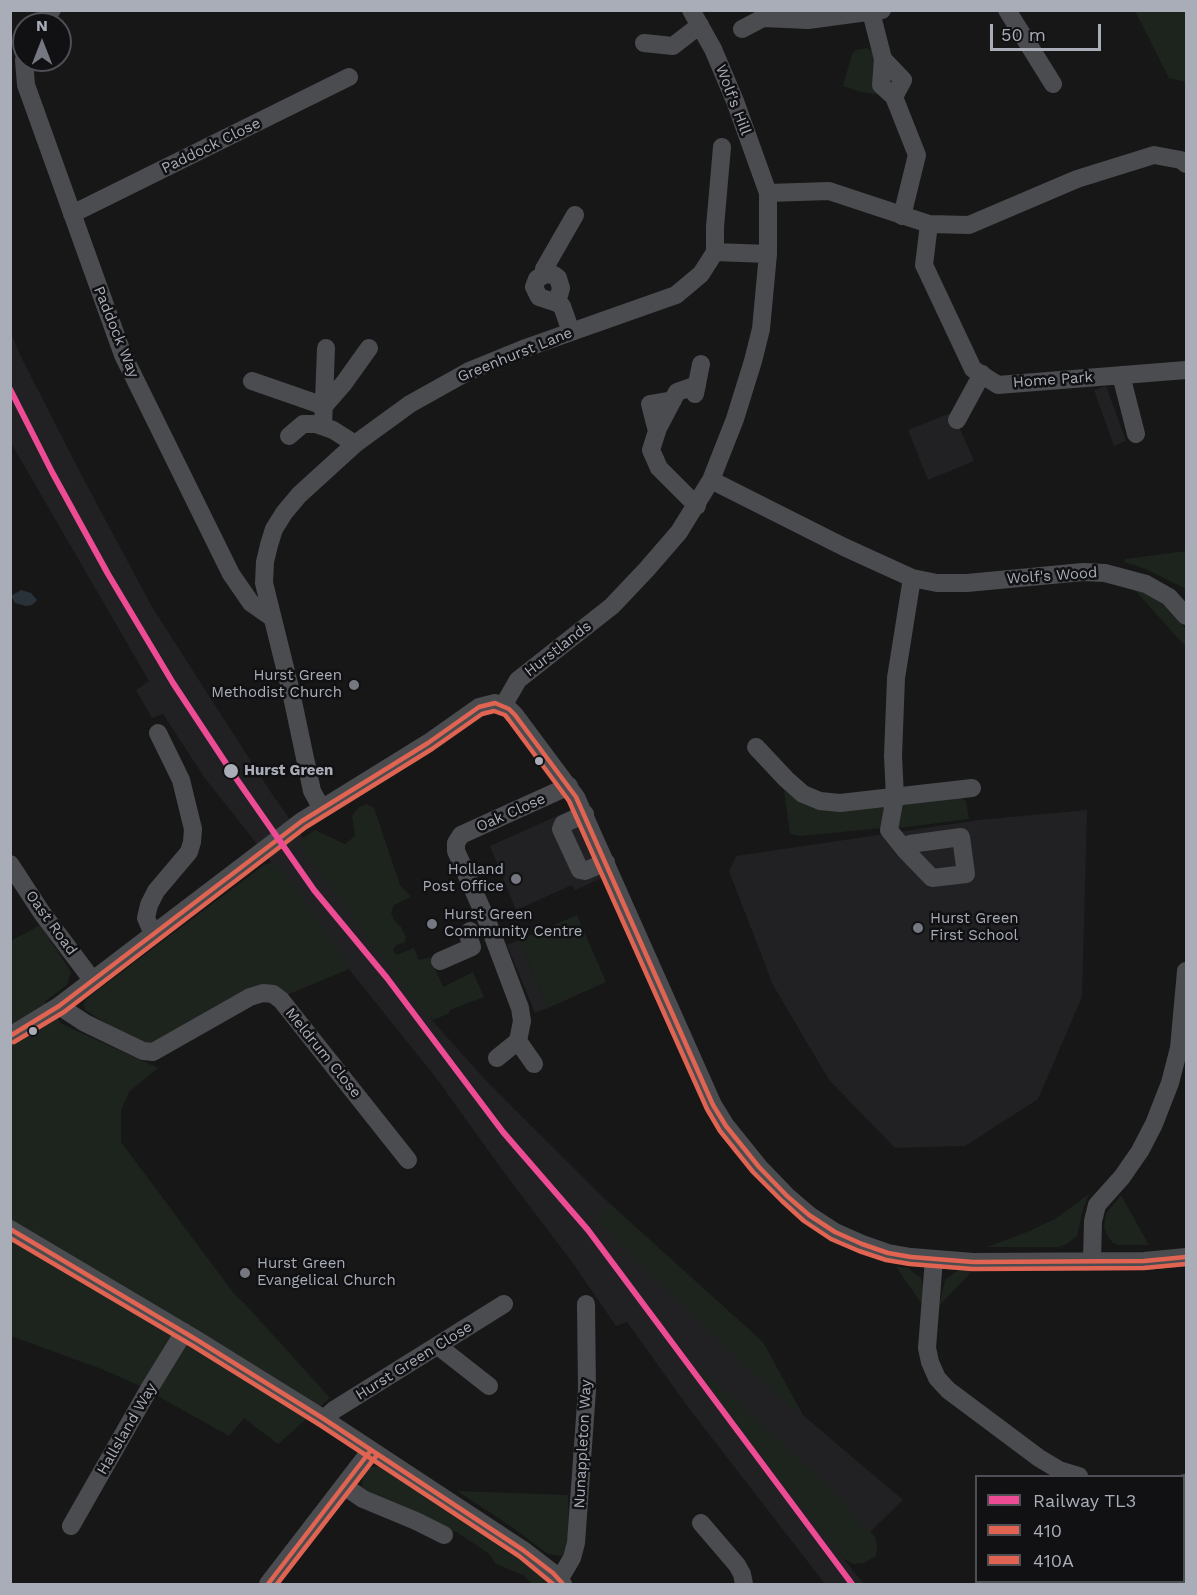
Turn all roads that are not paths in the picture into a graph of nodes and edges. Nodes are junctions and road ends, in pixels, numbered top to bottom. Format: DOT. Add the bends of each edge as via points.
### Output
graph roads {
  1 [pos="1007,10"];
  2 [pos="877,11"];
  3 [pos="696,18"];
  4 [pos="742,29"];
  5 [pos="644,43"];
  6 [pos="25,72"];
  7 [pos="349,77"];
  8 [pos="1053,84"];
  9 [pos="722,147"];
  10 [pos="1186,164"];
  11 [pos="768,193"];
  12 [pos="72,214"];
  13 [pos="575,215"];
  14 [pos="903,216"];
  15 [pos="929,224"];
  16 [pos="716,252"];
  17 [pos="768,254"];
  18 [pos="572,332"];
  19 [pos="326,348"];
  20 [pos="369,348"];
  21 [pos="701,364"];
  22 [pos="1186,370"];
  23 [pos="982,374"];
  24 [pos="1121,375"];
  25 [pos="252,381"];
  26 [pos="324,406"];
  27 [pos="957,420"];
  28 [pos="323,426"];
  29 [pos="1136,434"];
  30 [pos="289,436"];
  31 [pos="355,444"];
  32 [pos="711,480"];
  33 [pos="697,506"];
  34 [pos="912,578"];
  35 [pos="264,583"];
  36 [pos="241,591"];
  37 [pos="1185,611"];
  38 [pos="271,617"];
  39 [pos="503,706"];
  40 [pos="158,733"];
  41 [pos="756,747"];
  42 [pos="568,786"];
  43 [pos="972,788"];
  44 [pos="895,797"];
  45 [pos="585,814"];
  46 [pos="311,816"];
  47 [pos="905,850"];
  48 [pos="606,862"];
  49 [pos="10,864"];
  50 [pos="488,923"];
  51 [pos="153,934"];
  52 [pos="440,960"];
  53 [pos="1186,971"];
  54 [pos="93,981"];
  55 [pos="59,1006"];
  56 [pos="10,1036"];
  57 [pos="518,1041"];
  58 [pos="497,1058"];
  59 [pos="534,1064"];
  60 [pos="408,1160"];
  61 [pos="10,1229"];
  62 [pos="1186,1257"];
  63 [pos="934,1259"];
  64 [pos="1092,1261"];
  65 [pos="504,1304"];
  66 [pos="586,1304"];
  67 [pos="184,1332"];
  68 [pos="438,1346"];
  69 [pos="489,1386"];
  70 [pos="324,1419"];
  71 [pos="371,1450"];
  72 [pos="1076,1475"];
  73 [pos="344,1486"];
  74 [pos="700,1523"];
  75 [pos="71,1526"];
  76 [pos="444,1535"];
  77 [pos="561,1582"];
  78 [pos="268,1584"];
  79 [pos="744,1584"];
  1 -- 8 [label="street"];
  2 -- 4 [label="street" via="808,20 763,18"];
  2 -- 14 [label="street" via="883,59 881,85 894,97 917,155"];
  3 -- 5 [label="street" via="672,46"];
  3 -- 11 [label="street, Wolf's Hill" via="735,101"];
  6 -- 12 [label="street, Paddock Way" via="26,85"];
  7 -- 12 [label="street, Paddock Close"];
  9 -- 16 [label="street"];
  10 -- 15 [label="street" via="1154,155 1077,179 969,225"];
  11 -- 14 [label="street" via="829,191"];
  11 -- 17 [label="street, Hurstlands"];
  12 -- 36 [label="street, Paddock Way" via="120,347"];
  13 -- 18 [label="street" via="544,274 535,283 536,292 544,300 557,303 565,313"];
  14 -- 15 [label="street"];
  15 -- 23 [label="street" via="924,264 973,369"];
  16 -- 17 [label="street"];
  16 -- 18 [label="street, Greenhurst Lane" via="700,274 676,295"];
  17 -- 32 [label="street, Hurstlands" via="761,329 753,361"];
  18 -- 31 [label="street, Greenhurst Lane" via="469,371 410,404"];
  19 -- 26 [label="street"];
  20 -- 26 [label="street"];
  21 -- 33 [label="street" via="696,391 677,392 651,450 659,468"];
  22 -- 24 [label="street, Home Park"];
  23 -- 24 [label="street, Home Park" via="998,384"];
  23 -- 27 [label="street"];
  24 -- 29 [label="street"];
  25 -- 26 [label="street"];
  26 -- 28 [label="street"];
  28 -- 30 [label="street" via="303,424"];
  28 -- 31 [label="street"];
  31 -- 35 [label="street, Greenhurst Lane" via="284,513 269,544"];
  32 -- 33 [label="street, Hurstlands"];
  32 -- 34 [label="street, Wolf's Wood" via="843,548"];
  33 -- 39 [label="street, Hurstlands" via="679,532 612,606 518,680"];
  34 -- 37 [label="street, Wolf's Wood" via="967,583 1105,573 1146,584"];
  34 -- 44 [label="street" via="896,678"];
  35 -- 36 [label="street"];
  35 -- 38 [label="street, Greenhurst Lane"];
  36 -- 38 [label="street, Paddock Way"];
  38 -- 46 [label="street, Greenhurst Lane" via="312,791"];
  39 -- 42 [label="street" via="515,715"];
  39 -- 46 [label="street" via="495,703 479,707"];
  40 -- 51 [label="street" via="181,780 193,830 189,852 149,905 146,918"];
  41 -- 44 [label="street" via="803,794 820,801 840,803"];
  42 -- 45 [label="street"];
  42 -- 50 [label="street, Oak Close" via="461,835 456,843"];
  43 -- 44 [label="street"];
  44 -- 47 [label="street" via="889,830"];
  45 -- 48 [label="street"];
  45 -- 48 [label="street" via="563,824 561,829 580,870"];
  46 -- 51 [label="street"];
  48 -- 63 [label="street" via="713,1105 741,1146 786,1196 835,1232 888,1253"];
  49 -- 54 [label="street, Oast Road"];
  50 -- 52 [label="street" via="467,924 472,947"];
  50 -- 57 [label="street" via="520,1008"];
  51 -- 54 [label="street"];
  53 -- 64 [label="street" via="1179,1048 1170,1083 1140,1151 1097,1205"];
  54 -- 55 [label="street"];
  55 -- 56 [label="street"];
  55 -- 60 [label="street, Meldrum Close" via="85,1023 143,1051 153,1052 250,997 273,994"];
  57 -- 58 [label="street"];
  57 -- 59 [label="street"];
  61 -- 67 [label="street"];
  62 -- 64 [label="street"];
  63 -- 64 [label="street"];
  63 -- 72 [label="street" via="927,1348 937,1378 1039,1458"];
  65 -- 68 [label="street, Hurst Green Close"];
  66 -- 77 [label="street, Nunappleton Way" via="587,1390 576,1543"];
  67 -- 70 [label="street"];
  67 -- 75 [label="street, Hallsland Way"];
  68 -- 69 [label="street"];
  68 -- 70 [label="street, Hurst Green Close"];
  70 -- 71 [label="street"];
  71 -- 73 [label="street"];
  71 -- 77 [label="street" via="523,1550"];
  73 -- 76 [label="street" via="363,1499"];
  73 -- 78 [label="street"];
  74 -- 79 [label="street" via="737,1565"];
}
